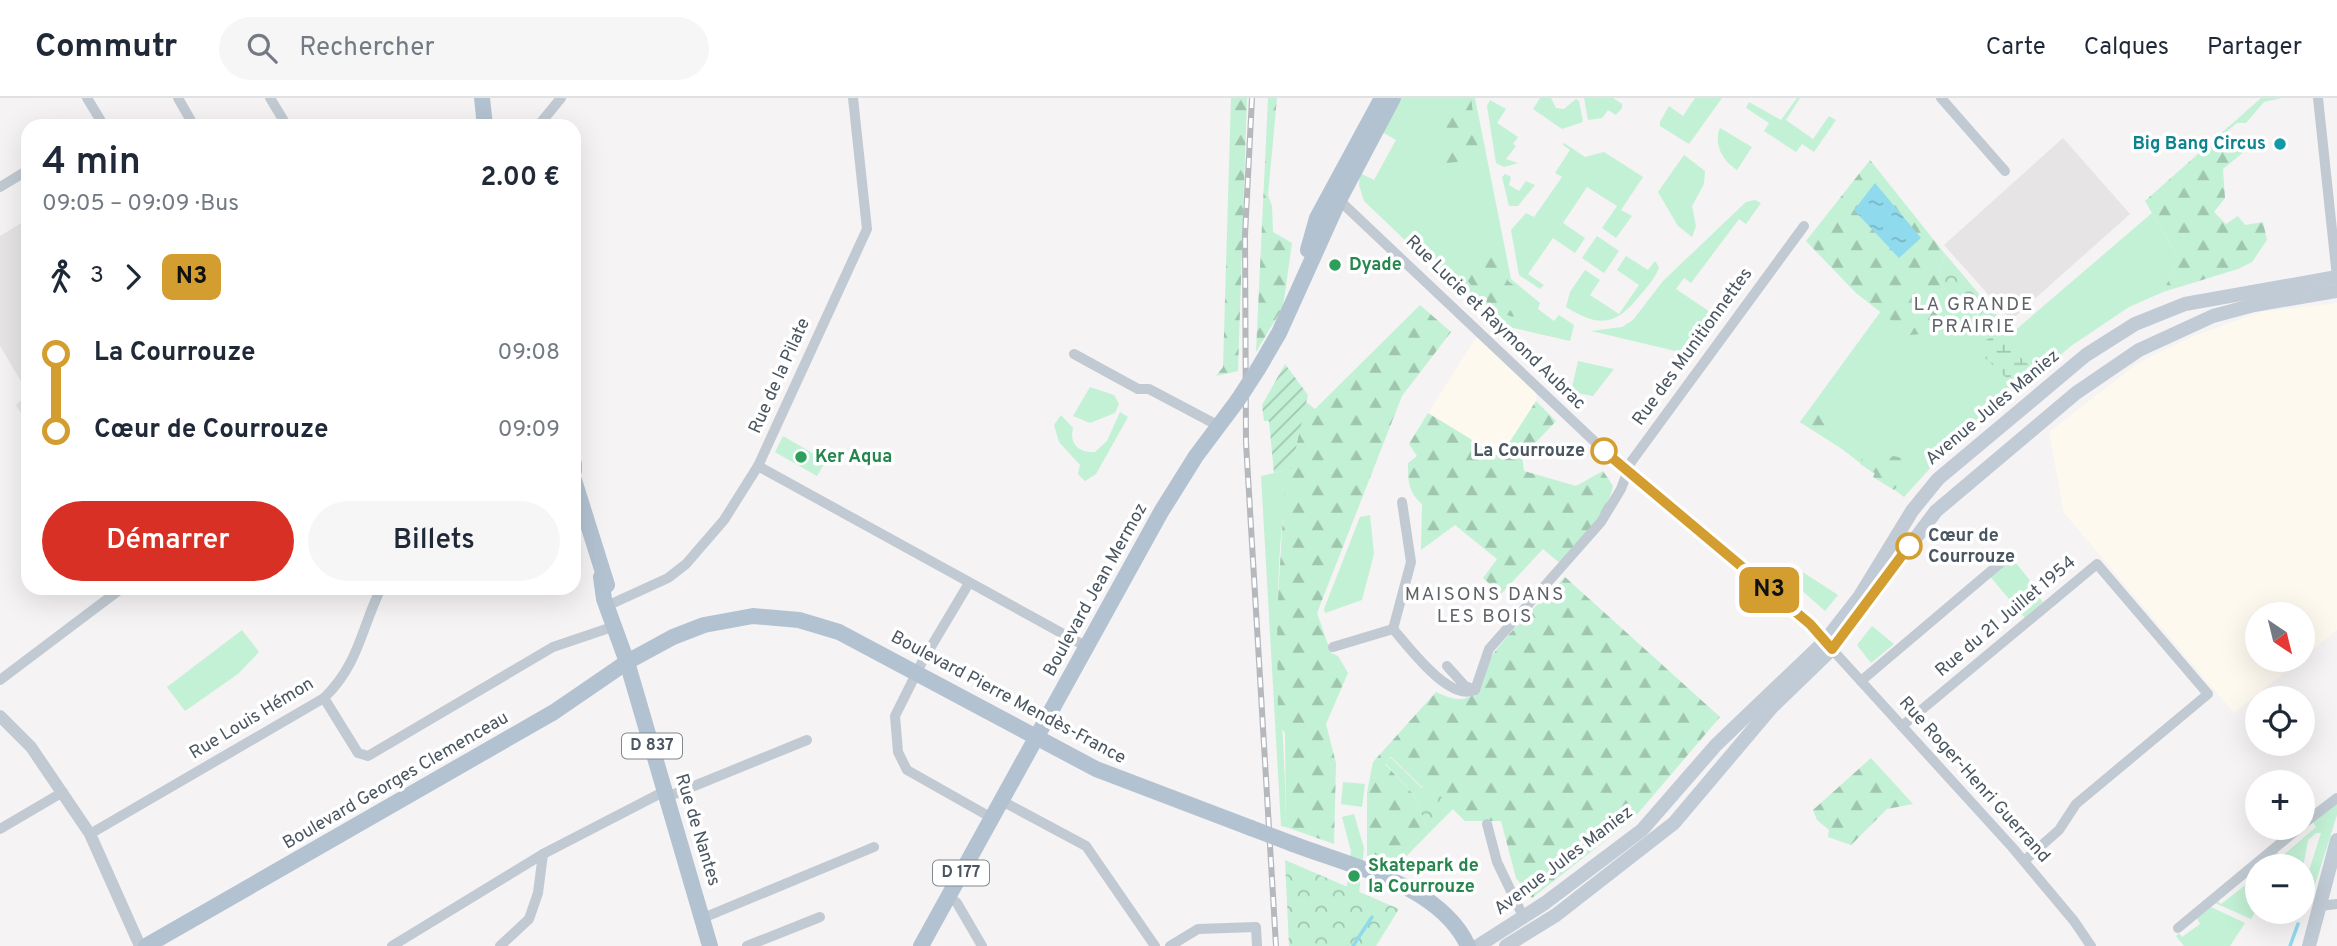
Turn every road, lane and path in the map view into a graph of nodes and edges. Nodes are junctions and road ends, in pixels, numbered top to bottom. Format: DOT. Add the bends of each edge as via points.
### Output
graph roads {
  1 [pos="87,98"];
  2 [pos="178,98"];
  3 [pos="482,98"];
  4 [pos="562,98"];
  5 [pos="853,98"];
  6 [pos="1382,98"];
  7 [pos="1393,98"];
  8 [pos="1941,98"];
  9 [pos="2318,98"];
  10 [pos="275,99"];
  11 [pos="99,119"];
  12 [pos="190,119"];
  13 [pos="283,119"];
  14 [pos="487,119"];
  15 [pos="544,119"];
  16 [pos="1359,140"];
  17 [pos="2005,171"];
  18 [pos="21,174"];
  19 [pos="0,187"];
  20 [pos="1339,200"];
  21 [pos="1804,226"];
  22 [pos="1313,233"];
  23 [pos="2337,277"];
  24 [pos="2337,291"];
  25 [pos="1294,296"];
  26 [pos="1074,354"];
  27 [pos="1219,426"];
  28 [pos="758,467"];
  29 [pos="1628,468"];
  30 [pos="1616,498"];
  31 [pos="1402,502"];
  32 [pos="581,505"];
  33 [pos="1626,506"];
  34 [pos="2011,554"];
  35 [pos="969,583"];
  36 [pos="113,595"];
  37 [pos="378,595"];
  38 [pos="609,605"];
  39 [pos="615,626"];
  40 [pos="1393,629"];
  41 [pos="1829,645"];
  42 [pos="1087,647"];
  43 [pos="1333,647"];
  44 [pos="626,662"];
  45 [pos="1447,666"];
  46 [pos="916,673"];
  47 [pos="0,680"];
  48 [pos="1861,681"];
  49 [pos="1473,691"];
  50 [pos="324,698"];
  51 [pos="0,716"];
  52 [pos="1902,726"];
  53 [pos="1037,736"];
  54 [pos="807,740"];
  55 [pos="63,792"];
  56 [pos="666,794"];
  57 [pos="2337,798"];
  58 [pos="1002,801"];
  59 [pos="2315,815"];
  60 [pos="992,818"];
  61 [pos="1487,824"];
  62 [pos="0,829"];
  63 [pos="90,834"];
  64 [pos="2284,840"];
  65 [pos="2337,840"];
  66 [pos="874,847"];
  67 [pos="543,855"];
  68 [pos="2024,861"];
  69 [pos="948,896"];
  70 [pos="2337,904"];
  71 [pos="2320,906"];
  72 [pos="820,917"];
  73 [pos="703,918"];
  74 [pos="1524,918"];
  75 [pos="181,928"];
  76 [pos="2178,928"];
  77 [pos="140,946"];
  78 [pos="146,946"];
  79 [pos="156,946"];
  80 [pos="392,946"];
  81 [pos="500,946"];
  82 [pos="710,946"];
  83 [pos="747,946"];
  84 [pos="920,946"];
  85 [pos="982,946"];
  86 [pos="1155,946"];
  87 [pos="1170,946"];
  88 [pos="1256,946"];
  89 [pos="1468,946"];
  90 [pos="1478,946"];
  91 [pos="1506,946"];
  92 [pos="2091,946"];
  93 [pos="2309,946"];
  1 -- 11 [label="street"];
  2 -- 12 [label="street"];
  3 -- 14 [label="main road"];
  4 -- 15 [label="street"];
  5 -- 28 [label="street, Rue de la Pilate" via="869,206 867,229"];
  6 -- 16 [label="main road, Boulevard Jean Mermoz"];
  7 -- 20 [label="main road, Boulevard Jean Mermoz / D 177"];
  8 -- 17 [label="street"];
  9 -- 23 [label="street"];
  10 -- 13 [label="street"];
  16 -- 20 [label="street, Boulevard Jean Mermoz" via="1338,186"];
  16 -- 22 [label="main road, Boulevard Jean Mermoz / D 177"];
  18 -- 19 [label="street"];
  20 -- 22 [label="street, Boulevard Jean Mermoz" via="1322,213"];
  20 -- 25 [label="main road, Boulevard Jean Mermoz / D 177"];
  20 -- 29 [label="street, Rue Lucie et Raymond Aubrac" via="1572,422"];
  21 -- 29 [label="street, Rue des Munitionnettes"];
  22 -- 25 [label="main road, Boulevard Jean Mermoz / D 177"];
  23 -- 41 [label="main road, Avenue Jules Maniez" via="2185,304 2135,324 2098,346 1933,484"];
  24 -- 41 [label="main road, Avenue Jules Maniez" via="2213,316 2166,335 2099,376 1936,511"];
  25 -- 27 [label="main road, Boulevard Jean Mermoz / D 177, bridge" via="1279,333"];
  26 -- 27 [label="street"];
  27 -- 42 [label="main road, Boulevard Jean Mermoz / D 177" via="1177,483"];
  28 -- 35 [label="street"];
  28 -- 38 [label="street, Rue de la Pilate" via="724,520 686,564 668,578"];
  29 -- 30 [label="street, Rue des Munitionnettes"];
  29 -- 41 [label="street, Rue Lucie et Raymond Aubrac"];
  30 -- 33 [label="street"];
  30 -- 49 [label="street, Rue des Munitionnettes" via="1573,557 1489,649"];
  31 -- 40 [label="street" via="1411,562"];
  32 -- 38 [label="main road, Rue de Nantes"];
  34 -- 48 [label="street"];
  35 -- 42 [label="street"];
  35 -- 46 [label="street"];
  36 -- 47 [label="street"];
  37 -- 50 [label="street, Rue Louis Hémon" via="350,666"];
  38 -- 39 [label="main road, Rue de Nantes"];
  39 -- 44 [label="main road, Rue de Nantes"];
  39 -- 50 [label="street" via="553,647 368,756 358,753"];
  40 -- 43 [label="street"];
  40 -- 49 [label="street" via="1450,688"];
  41 -- 48 [label="street, Rue Roger-Henri Guerrand"];
  41 -- 74 [label="main road, Avenue Jules Maniez" via="1716,745 1642,830"];
  41 -- 91 [label="main road, Avenue Jules Maniez" via="1667,830 1556,915"];
  42 -- 53 [label="main road, Boulevard Jean Mermoz / D 177"];
  44 -- 46 [label="main road, Boulevard Pierre Mendès-France" via="704,625 767,616 830,628"];
  44 -- 56 [label="main road, Rue de Nantes / D 837"];
  44 -- 75 [label="main road, Boulevard Georges Clemenceau" via="554,712"];
  45 -- 49 [label="street"];
  46 -- 53 [label="main road, Boulevard Pierre Mendès-France"];
  46 -- 60 [label="street" via="894,720 903,765"];
  48 -- 52 [label="street, Rue Roger-Henri Guerrand"];
  50 -- 63 [label="street, Rue Louis Hémon"];
  51 -- 55 [label="street"];
  52 -- 68 [label="street, Rue Roger-Henri Guerrand"];
  52 -- 68 [label="street, Rue du 21 Juillet 1954" via="2097,564 2208,694 2076,804 2059,830"];
  53 -- 58 [label="main road, Boulevard Jean Mermoz / D 177"];
  53 -- 89 [label="main road, Boulevard Pierre Mendès-France, bridge" via="1114,777 1414,891 1440,906"];
  54 -- 56 [label="street"];
  55 -- 62 [label="street"];
  55 -- 63 [label="street"];
  56 -- 67 [label="street"];
  56 -- 73 [label="main road, Rue de Nantes / D 837"];
  57 -- 59 [label="street"];
  58 -- 60 [label="main road, Boulevard Jean Mermoz / D 177"];
  58 -- 86 [label="street" via="1086,846"];
  60 -- 69 [label="main road, Boulevard Jean Mermoz / D 177"];
  61 -- 74 [label="street" via="1497,862"];
  63 -- 77 [label="street"];
  64 -- 76 [label="street"];
  65 -- 71 [label="main road"];
  66 -- 73 [label="street"];
  67 -- 80 [label="street"];
  67 -- 81 [label="street" via="530,919"];
  68 -- 92 [label="street, Rue Roger-Henri Guerrand"];
  69 -- 84 [label="main road, Boulevard Jean Mermoz / D 177"];
  69 -- 85 [label="street" via="957,902"];
  70 -- 71 [label="street"];
  71 -- 93 [label="main road"];
  72 -- 83 [label="street"];
  73 -- 82 [label="main road, Rue de Nantes / D 837"];
  74 -- 90 [label="main road, Avenue Jules Maniez"];
  75 -- 78 [label="main road, Boulevard Georges Clemenceau"];
  75 -- 79 [label="main road, Boulevard Georges Clemenceau"];
  87 -- 88 [label="street" via="1198,929 1256,927"];
}
